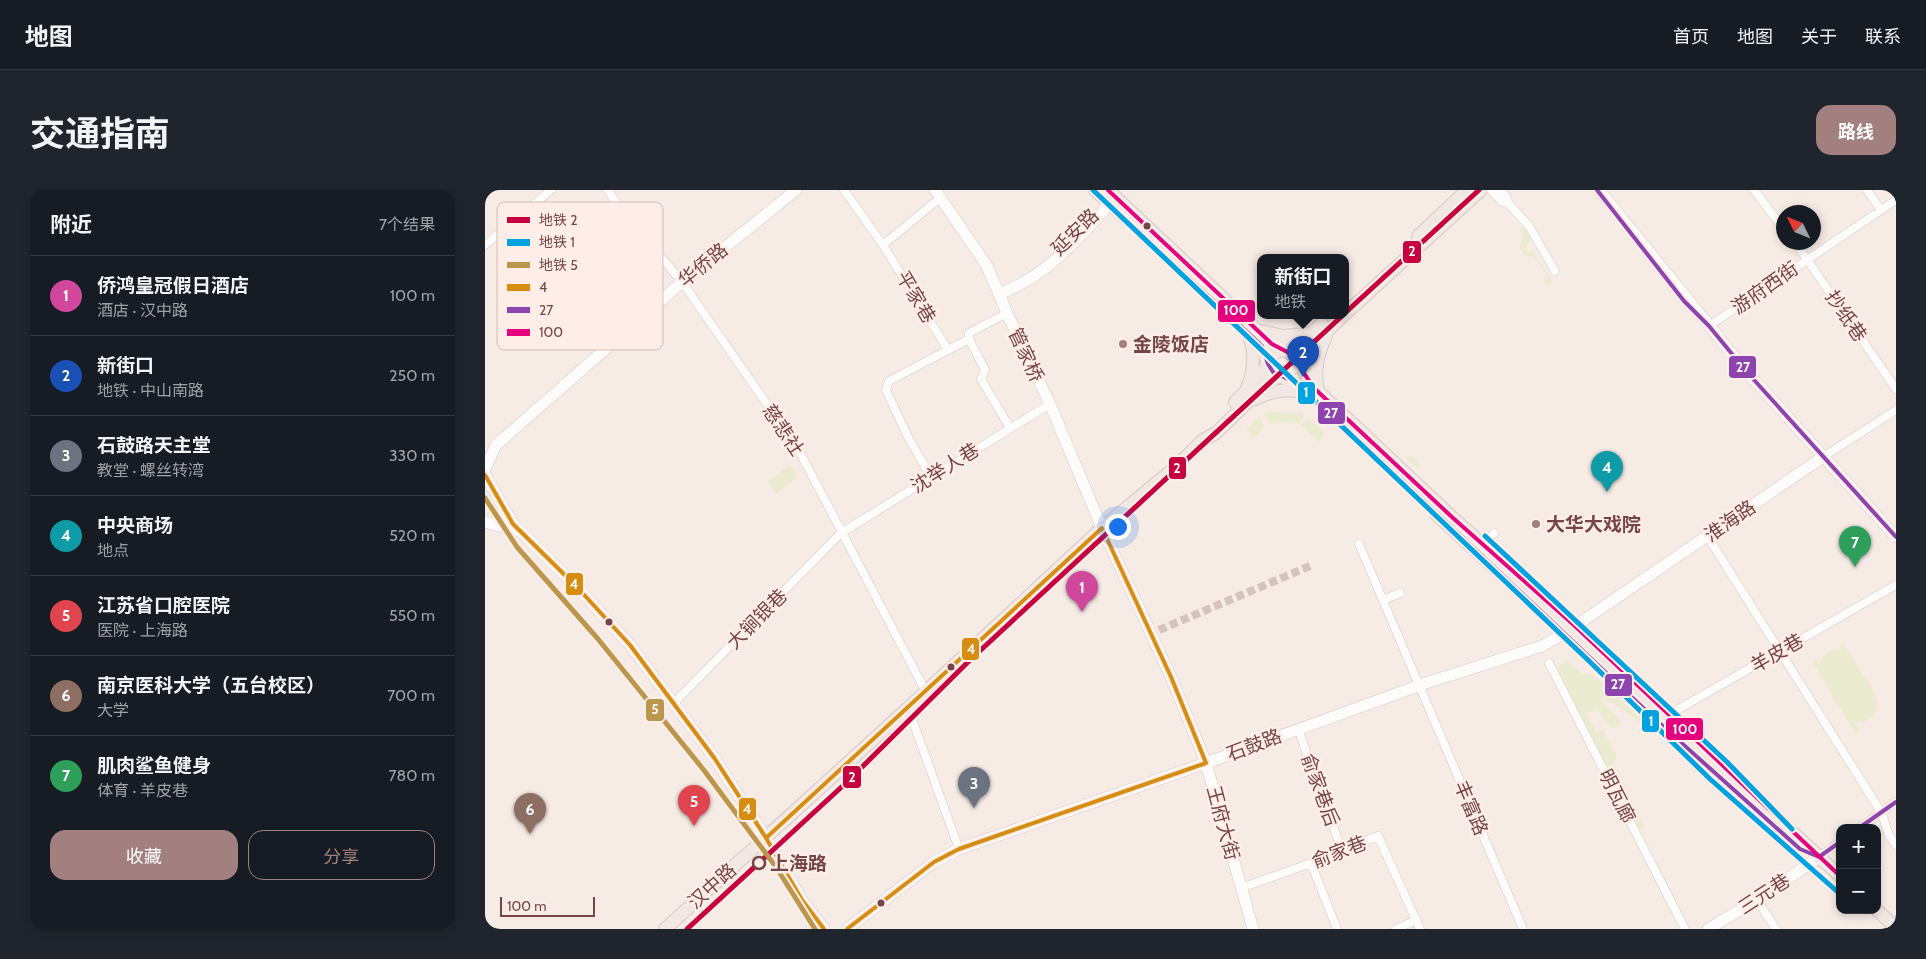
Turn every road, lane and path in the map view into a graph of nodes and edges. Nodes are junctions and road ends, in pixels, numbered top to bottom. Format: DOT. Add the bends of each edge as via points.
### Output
graph roads {
  1 [pos="551,190"];
  2 [pos="608,190"];
  3 [pos="796,190"];
  4 [pos="844,190"];
  5 [pos="1095,190"];
  6 [pos="1467,190"];
  7 [pos="1481,190"];
  8 [pos="1491,190"];
  9 [pos="1500,190"];
  10 [pos="1599,190"];
  11 [pos="1754,190"];
  12 [pos="1867,190"];
  13 [pos="938,194"];
  14 [pos="1108,196"];
  15 [pos="1896,200"];
  16 [pos="536,202"];
  17 [pos="616,202"];
  18 [pos="1508,203"];
  19 [pos="1881,210"];
  20 [pos="1776,219"];
  21 [pos="497,234"];
  22 [pos="485,244"];
  23 [pos="883,244"];
  24 [pos="1801,250"];
  25 [pos="1807,259"];
  26 [pos="663,260"];
  27 [pos="1555,271"];
  28 [pos="681,282"];
  29 [pos="999,294"];
  30 [pos="663,298"];
  31 [pos="1349,299"];
  32 [pos="1349,310"];
  33 [pos="1007,314"];
  34 [pos="1327,323"];
  35 [pos="1709,326"];
  36 [pos="1250,329"];
  37 [pos="969,339"];
  38 [pos="604,350"];
  39 [pos="948,350"];
  40 [pos="1282,356"];
  41 [pos="1282,375"];
  42 [pos="1896,389"];
  43 [pos="1316,394"];
  44 [pos="1244,399"];
  45 [pos="1050,404"];
  46 [pos="1896,410"];
  47 [pos="1010,428"];
  48 [pos="1823,457"];
  49 [pos="485,469"];
  50 [pos="485,474"];
  51 [pos="931,477"];
  52 [pos="485,522"];
  53 [pos="1103,528"];
  54 [pos="520,531"];
  55 [pos="841,533"];
  56 [pos="1494,533"];
  57 [pos="1708,537"];
  58 [pos="1896,537"];
  59 [pos="1359,544"];
  60 [pos="1483,544"];
  61 [pos="1896,585"];
  62 [pos="1400,592"];
  63 [pos="1383,600"];
  64 [pos="1570,629"];
  65 [pos="1781,652"];
  66 [pos="1549,663"];
  67 [pos="1419,686"];
  68 [pos="926,692"];
  69 [pos="673,704"];
  70 [pos="908,708"];
  71 [pos="1661,719"];
  72 [pos="1298,729"];
  73 [pos="1206,763"];
  74 [pos="1896,802"];
  75 [pos="1881,812"];
  76 [pos="1864,824"];
  77 [pos="766,838"];
  78 [pos="1836,845"];
  79 [pos="1896,845"];
  80 [pos="959,849"];
  81 [pos="1342,851"];
  82 [pos="1819,856"];
  83 [pos="1311,863"];
  84 [pos="1836,872"];
  85 [pos="1241,888"];
  86 [pos="1757,900"];
  87 [pos="1881,914"];
  88 [pos="1417,920"];
  89 [pos="1896,928"];
  90 [pos="665,929"];
  91 [pos="824,929"];
  92 [pos="847,929"];
  93 [pos="1253,929"];
  94 [pos="1337,929"];
  95 [pos="1396,929"];
  96 [pos="1421,929"];
  97 [pos="1523,929"];
  98 [pos="1685,929"];
  99 [pos="1708,929"];
  100 [pos="1776,929"];
  1 -- 16 [label="street"];
  2 -- 17 [label="street, 慈悲社"];
  3 -- 28 [label="street, 华侨路"];
  4 -- 23 [label="street, 平家巷"];
  5 -- 14 [label="main road"];
  6 -- 31 [label="main road"];
  7 -- 32 [label="main road"];
  8 -- 18 [label="street" via="1502,202"];
  9 -- 18 [label="street"];
  10 -- 35 [label="street"];
  11 -- 20 [label="street"];
  12 -- 19 [label="street"];
  13 -- 23 [label="street"];
  13 -- 29 [label="street, 管家桥" via="987,266"];
  14 -- 29 [label="street, 延安路" via="1052,255 1009,282"];
  14 -- 36 [label="main road"];
  15 -- 19 [label="street, 游府西街"];
  18 -- 27 [label="street" via="1529,226"];
  19 -- 25 [label="street, 游府西街"];
  21 -- 22 [label="street"];
  23 -- 39 [label="street, 平家巷"];
  24 -- 25 [label="street, 抄纸巷"];
  25 -- 35 [label="street, 游府西街"];
  25 -- 42 [label="street, 抄纸巷"];
  26 -- 28 [label="street, 慈悲社"];
  28 -- 30 [label="street, 华侨路"];
  28 -- 55 [label="street, 慈悲社" via="797,448"];
  29 -- 33 [label="street, 管家桥"];
  33 -- 37 [label="street" via="969,333"];
  33 -- 45 [label="street, 管家桥"];
  34 -- 36 [label="main road" via="1301,335 1283,336"];
  34 -- 40 [label="main road"];
  34 -- 40 [label="main road"];
  34 -- 43 [label="main road" via="1317,360"];
  35 -- 48 [label="street"];
  36 -- 40 [label="main road" via="1273,344"];
  36 -- 40 [label="main road" via="1262,346"];
  36 -- 44 [label="main road" via="1252,373"];
  37 -- 39 [label="street"];
  37 -- 47 [label="street" via="985,370 981,379"];
  38 -- 49 [label="street, 华侨路" via="496,445"];
  39 -- 51 [label="street" via="889,380 886,390"];
  40 -- 41 [label="main road, 汉中路" via="1290,370"];
  40 -- 41 [label="main road" via="1273,372"];
  40 -- 43 [label="main road"];
  40 -- 44 [label="main road, 汉中路" via="1260,377"];
  41 -- 43 [label="main road"];
  41 -- 44 [label="main road, 汉中路"];
  43 -- 44 [label="main road" via="1272,392"];
  43 -- 60 [label="main road"];
  43 -- 64 [label="main road" via="1447,524"];
  44 -- 53 [label="main road, 汉中路" via="1211,427 1203,440 1177,466"];
  45 -- 47 [label="street, 沈举人巷"];
  45 -- 53 [label="street, 管家桥"];
  46 -- 48 [label="street, 淮海路"];
  47 -- 51 [label="street, 沈举人巷"];
  48 -- 57 [label="street, 淮海路"];
  48 -- 58 [label="street"];
  50 -- 54 [label="street"];
  51 -- 55 [label="street, 沈举人巷"];
  52 -- 54 [label="street"];
  53 -- 68 [label="main road, 汉中路"];
  53 -- 73 [label="street, 王府大街" via="1155,632"];
  54 -- 69 [label="street" via="630,645"];
  55 -- 68 [label="street, 慈悲社"];
  55 -- 69 [label="street, 大锏银巷"];
  56 -- 60 [label="street"];
  57 -- 64 [label="street, 淮海路"];
  57 -- 65 [label="street"];
  59 -- 63 [label="street, 丰富路"];
  60 -- 64 [label="main road"];
  61 -- 65 [label="street, 羊皮巷"];
  62 -- 63 [label="street"];
  63 -- 67 [label="street, 丰富路"];
  64 -- 67 [label="street, 石鼓路" via="1541,646"];
  64 -- 71 [label="main road"];
  65 -- 71 [label="street, 羊皮巷"];
  65 -- 75 [label="street"];
  66 -- 98 [label="street, 明瓦廊"];
  67 -- 72 [label="street, 石鼓路"];
  67 -- 97 [label="street, 丰富路"];
  68 -- 70 [label="main road, 汉中路"];
  69 -- 77 [label="street" via="715,759"];
  70 -- 77 [label="main road, 汉中路"];
  70 -- 80 [label="street"];
  71 -- 82 [label="main road" via="1800,850"];
  72 -- 73 [label="street, 石鼓路"];
  72 -- 81 [label="street, 俞家巷后"];
  73 -- 80 [label="street, 石鼓路"];
  73 -- 85 [label="street, 王府大街"];
  74 -- 75 [label="street"];
  75 -- 76 [label="street"];
  75 -- 79 [label="street"];
  77 -- 90 [label="main road, 汉中路"];
  77 -- 91 [label="street" via="802,900"];
  78 -- 82 [label="street"];
  80 -- 92 [label="street, 石鼓路" via="934,862"];
  81 -- 83 [label="street, 俞家巷"];
  81 -- 88 [label="street, 俞家巷" via="1378,836"];
  82 -- 84 [label="main road"];
  82 -- 86 [label="street, 三元巷"];
  83 -- 85 [label="street, 俞家巷"];
  83 -- 94 [label="street"];
  85 -- 93 [label="street, 王府大街"];
  86 -- 99 [label="street, 三元巷"];
  86 -- 100 [label="street"];
  87 -- 89 [label="main road"];
  88 -- 95 [label="street"];
  88 -- 96 [label="street"];
}
